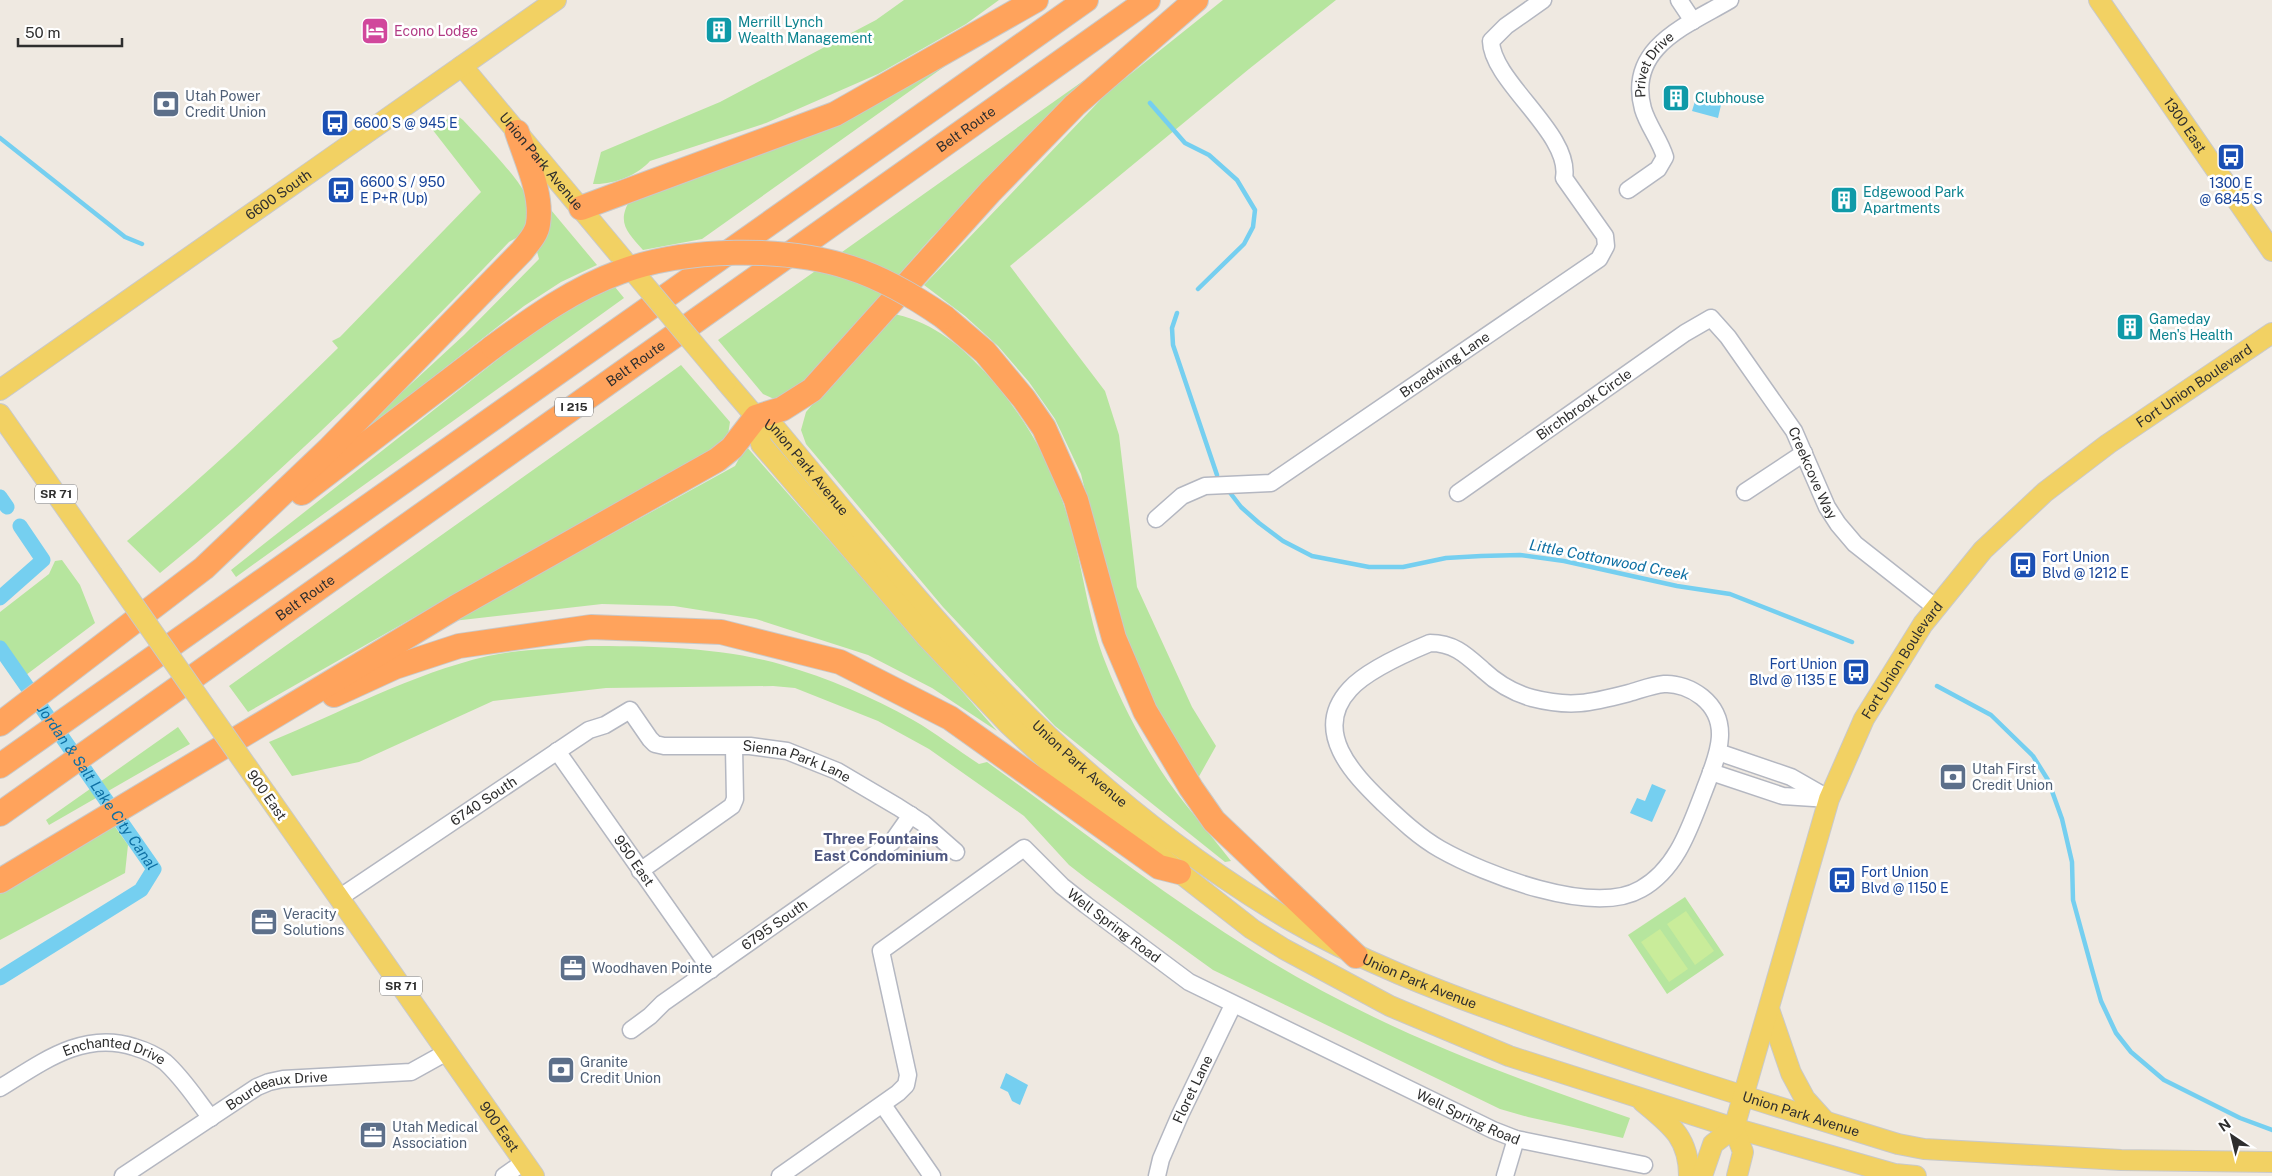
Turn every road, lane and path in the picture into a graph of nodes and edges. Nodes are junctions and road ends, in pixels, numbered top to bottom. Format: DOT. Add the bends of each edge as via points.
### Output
graph roads {
  1 [pos="556,0"];
  2 [pos="1036,0"];
  3 [pos="1086,0"];
  4 [pos="1148,0"];
  5 [pos="1196,0"];
  6 [pos="1543,0"];
  7 [pos="1679,0"];
  8 [pos="1730,0"];
  9 [pos="2099,0"];
  10 [pos="1693,21"];
  11 [pos="462,66"];
  12 [pos="517,132"];
  13 [pos="1628,190"];
  14 [pos="580,208"];
  15 [pos="2272,251"];
  16 [pos="1712,318"];
  17 [pos="2272,333"];
  18 [pos="0,390"];
  19 [pos="0,414"];
  20 [pos="756,417"];
  21 [pos="1804,452"];
  22 [pos="1745,492"];
  23 [pos="1458,493"];
  24 [pos="1156,519"];
  25 [pos="204,568"];
  26 [pos="1935,607"];
  27 [pos="630,710"];
  28 [pos="0,724"];
  29 [pos="734,747"];
  30 [pos="557,751"];
  31 [pos="1718,752"];
  32 [pos="0,766"];
  33 [pos="1711,772"];
  34 [pos="172,777"];
  35 [pos="1829,800"];
  36 [pos="0,814"];
  37 [pos="911,815"];
  38 [pos="956,852"];
  39 [pos="640,871"];
  40 [pos="1179,872"];
  41 [pos="0,880"];
  42 [pos="339,898"];
  43 [pos="1356,956"];
  44 [pos="710,970"];
  45 [pos="1234,1005"];
  46 [pos="1769,1009"];
  47 [pos="631,1030"];
  48 [pos="447,1052"];
  49 [pos="0,1088"];
  50 [pos="1634,1095"];
  51 [pos="1744,1095"];
  52 [pos="882,1105"];
  53 [pos="211,1118"];
  54 [pos="1826,1121"];
  55 [pos="1734,1128"];
  56 [pos="1516,1139"];
  57 [pos="2272,1162"];
  58 [pos="1644,1165"];
  59 [pos="529,1169"];
  60 [pos="123,1176"];
  61 [pos="504,1176"];
  62 [pos="780,1176"];
  63 [pos="932,1176"];
  64 [pos="1157,1176"];
  65 [pos="1505,1176"];
  66 [pos="1689,1176"];
  67 [pos="1702,1176"];
  68 [pos="1737,1176"];
  69 [pos="1916,1176"];
  1 -- 11 [label="main road, 6600 South"];
  2 -- 14 [label="highway" via="835,114"];
  3 -- 32 [label="highway, I 215"];
  4 -- 36 [label="highway, Belt Route / I 215"];
  5 -- 20 [label="highway" via="1075,104 990,192 812,390 782,408"];
  6 -- 24 [label="street, Broadwing Lane" via="1506,26 1491,41 1491,51 1546,129 1564,159 1564,178 1604,236 1606,246 1599,259 1271,483 1205,486 1182,496"];
  7 -- 10 [label="street, Privet Drive"];
  8 -- 10 [label="street, Privet Drive"];
  9 -- 15 [label="main road, 1300 East"];
  10 -- 13 [label="street, Privet Drive" via="1658,44 1647,61 1640,85 1643,109 1662,145 1664,157 1658,169"];
  11 -- 12 [label="main road, Union Park Avenue"];
  11 -- 18 [label="main road, 6600 South"];
  12 -- 14 [label="main road, Union Park Avenue"];
  12 -- 25 [label="highway" via="536,188 538,226 532,238 329,449"];
  14 -- 20 [label="main road, Union Park Avenue, bridge"];
  16 -- 21 [label="street, Creekcove Way" via="1794,431"];
  16 -- 23 [label="street, Birchbrook Circle" via="1685,333"];
  17 -- 26 [label="main road, Fort Union Boulevard" via="2108,444 2045,492 1983,550"];
  19 -- 42 [label="main road, 900 East / SR 71, bridge"];
  20 -- 34 [label="highway" via="732,448 717,460 456,607"];
  20 -- 40 [label="main road, Union Park Avenue" via="761,444 953,667 1040,754"];
  20 -- 43 [label="main road, Union Park Avenue" via="776,429 983,671 1083,767 1203,862 1289,919"];
  21 -- 22 [label="street"];
  21 -- 26 [label="street, Creekcove Way" via="1827,507 1838,524 1855,544"];
  25 -- 28 [label="highway"];
  25 -- 43 [label="highway, bridge" via="493,347 547,309 612,275 668,258 705,254 772,254 851,268 911,294 944,317 985,352 1024,399 1044,428 1076,500 1114,638 1145,711 1214,821"];
  26 -- 35 [label="main road, Fort Union Boulevard" via="1906,648 1864,719"];
  27 -- 29 [label="street, Sienna Park Lane" via="655,744"];
  27 -- 30 [label="street, 6740 South" via="605,725 589,730"];
  29 -- 37 [label="street, Sienna Park Lane" via="768,747 787,751 837,771"];
  29 -- 39 [label="street" via="735,799 732,806"];
  30 -- 39 [label="street, 950 East"];
  30 -- 42 [label="street, 6740 South"];
  31 -- 33 [label="street"];
  31 -- 33 [label="street" via="1720,722 1708,702 1694,691 1664,684 1579,704 1557,704 1503,685 1466,654 1442,643 1430,643 1363,678 1349,690 1336,714 1337,745 1346,763 1403,821 1436,847 1464,862 1525,886 1565,895 1627,896 1656,879 1682,848"];
  31 -- 35 [label="street" via="1791,777"];
  33 -- 35 [label="street" via="1783,796"];
  34 -- 40 [label="highway" via="368,679 459,646 590,627 721,632 840,662 950,718 1159,867"];
  34 -- 41 [label="highway"];
  35 -- 46 [label="main road, Fort Union Boulevard"];
  37 -- 38 [label="street, Sienna Park Lane"];
  37 -- 44 [label="street, 6795 South" via="892,842"];
  39 -- 44 [label="street, 950 East"];
  40 -- 50 [label="main road, Union Park Avenue" via="1252,929 1390,1006 1509,1056"];
  42 -- 48 [label="main road, 900 East / SR 71"];
  43 -- 51 [label="main road, Union Park Avenue" via="1581,1043"];
  44 -- 47 [label="street, 6795 South"];
  45 -- 52 [label="street, Well Spring Road" via="1177,974 1062,886 1024,848 881,951 908,1075 906,1085"];
  45 -- 56 [label="street, Well Spring Road"];
  45 -- 64 [label="street, Floret Lane" via="1180,1115"];
  46 -- 51 [label="main road, Fort Union Boulevard"];
  46 -- 54 [label="main road" via="1791,1073 1805,1098"];
  48 -- 53 [label="street, Bourdeaux Drive" via="411,1072 269,1082"];
  48 -- 59 [label="main road, 900 East / SR 71"];
  49 -- 53 [label="street, Enchanted Drive" via="73,1046 98,1042 124,1044 163,1060"];
  50 -- 55 [label="main road, Union Park Avenue"];
  50 -- 66 [label="main road" via="1675,1130 1684,1142"];
  51 -- 54 [label="main road, Union Park Avenue"];
  51 -- 55 [label="main road, Fort Union Boulevard"];
  52 -- 62 [label="street, Well Spring Road"];
  52 -- 63 [label="street"];
  53 -- 60 [label="street, Bourdeaux Drive"];
  54 -- 57 [label="main road, Union Park Avenue" via="1924,1149 2121,1160"];
  55 -- 67 [label="main road" via="1712,1144"];
  55 -- 68 [label="main road" via="1743,1152"];
  55 -- 69 [label="main road, Union Park Avenue" via="1894,1174"];
  56 -- 58 [label="street, Well Spring Road"];
  56 -- 65 [label="street"];
  59 -- 61 [label="street"];
}
